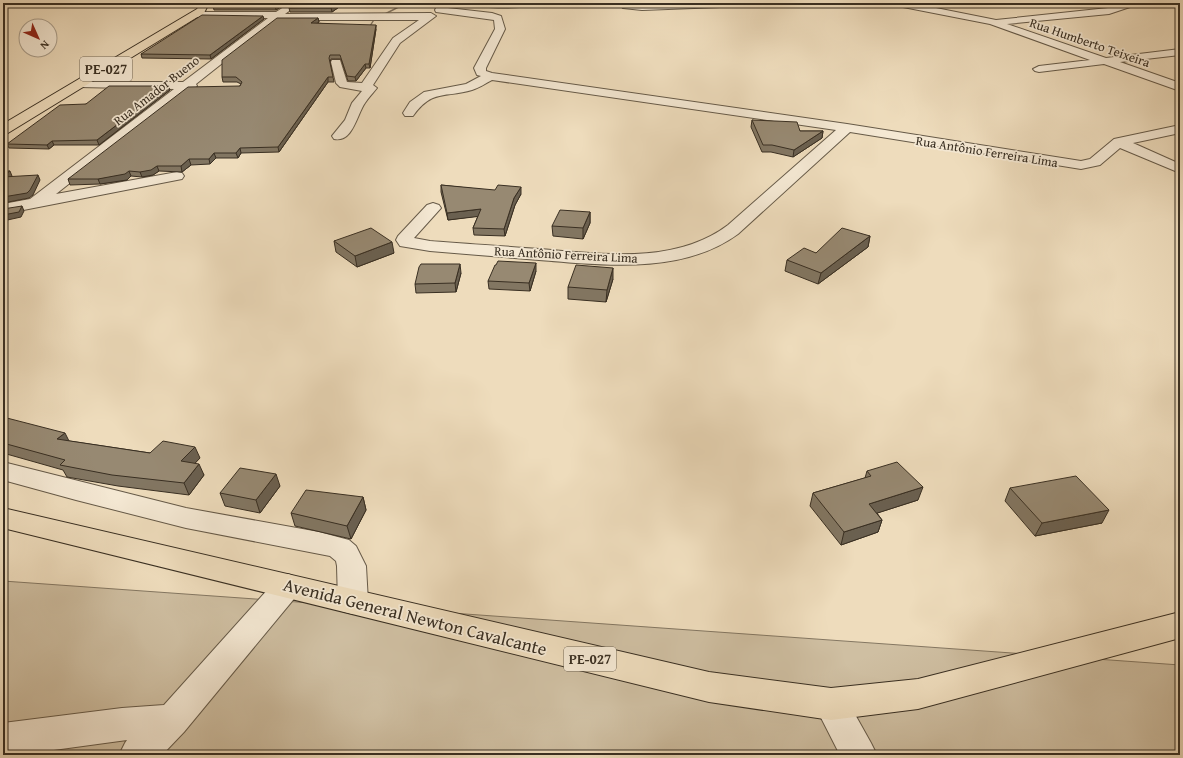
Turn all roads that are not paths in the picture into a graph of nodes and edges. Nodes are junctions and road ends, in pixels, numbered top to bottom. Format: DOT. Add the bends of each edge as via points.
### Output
graph roads {
  1 [pos="205,3"];
  2 [pos="296,3"];
  3 [pos="451,3"];
  4 [pos="478,3"];
  5 [pos="547,3"];
  6 [pos="622,3"];
  7 [pos="746,3"];
  8 [pos="898,3"];
  9 [pos="1133,3"];
  10 [pos="362,8"];
  11 [pos="439,10"];
  12 [pos="196,14"];
  13 [pos="277,16"];
  14 [pos="348,17"];
  15 [pos="430,17"];
  16 [pos="992,22"];
  17 [pos="1180,52"];
  18 [pos="336,62"];
  19 [pos="1106,62"];
  20 [pos="1039,69"];
  21 [pos="491,76"];
  22 [pos="80,84"];
  23 [pos="186,86"];
  24 [pos="206,87"];
  25 [pos="367,87"];
  26 [pos="1180,87"];
  27 [pos="409,113"];
  28 [pos="847,128"];
  29 [pos="1180,129"];
  30 [pos="3,130"];
  31 [pos="339,136"];
  32 [pos="1119,142"];
  33 [pos="1180,169"];
  34 [pos="177,176"];
  35 [pos="35,203"];
  36 [pos="433,208"];
  37 [pos="3,209"];
  38 [pos="3,471"];
  39 [pos="3,518"];
  40 [pos="288,586"];
  41 [pos="354,602"];
  42 [pos="1180,625"];
  43 [pos="831,704"];
  44 [pos="172,721"];
  45 [pos="3,740"];
  46 [pos="137,755"];
  47 [pos="859,755"];
  1 -- 12 [label="main road, PE-027" via="202,11"];
  2 -- 13 [label="street, Rua Amador Bueno"];
  3 -- 11 [label="street"];
  4 -- 5 [label="street"];
  6 -- 7 [label="street" via="626,6 642,7"];
  8 -- 16 [label="street, Rua Humberto Teixeira"];
  9 -- 16 [label="street" via="1109,11"];
  10 -- 14 [label="street"];
  11 -- 15 [label="street"];
  11 -- 21 [label="street" via="498,18 500,29 480,68 481,73"];
  12 -- 13 [label="street"];
  12 -- 22 [label="main road, PE-027"];
  13 -- 14 [label="street"];
  13 -- 23 [label="street, Rua Amador Bueno"];
  14 -- 15 [label="street"];
  15 -- 25 [label="street" via="394,43"];
  16 -- 19 [label="street, Rua Humberto Teixeira"];
  17 -- 19 [label="street"];
  18 -- 25 [label="street" via="342,83"];
  19 -- 20 [label="street"];
  19 -- 26 [label="street, Rua Humberto Teixeira"];
  21 -- 27 [label="street" via="469,87 427,94"];
  21 -- 28 [label="street, Rua Antônio Ferreira Lima"];
  22 -- 23 [label="street"];
  22 -- 30 [label="main road, PE-027"];
  23 -- 24 [label="street"];
  23 -- 35 [label="street, Rua Amador Bueno"];
  25 -- 31 [label="street" via="371,88 358,103 351,121"];
  28 -- 32 [label="street, Rua Antônio Ferreira Lima" via="1081,165 1095,162"];
  28 -- 36 [label="street, Rua Antônio Ferreira Lima" via="739,225 719,239 672,255 602,259 406,242 406,236"];
  29 -- 32 [label="street"];
  32 -- 33 [label="street"];
  34 -- 35 [label="street"];
  35 -- 37 [label="street"];
  38 -- 41 [label="street" via="186,518 341,549 351,563"];
  39 -- 40 [label="main road, Avenida General Newton Cavalcante / PE-027"];
  40 -- 41 [label="main road, Avenida General Newton Cavalcante / PE-027"];
  40 -- 44 [label="street"];
  41 -- 43 [label="main road, Avenida General Newton Cavalcante / PE-027" via="709,687"];
  42 -- 43 [label="main road, Avenida General Newton Cavalcante / PE-027" via="918,694"];
  43 -- 47 [label="street"];
  44 -- 45 [label="street" via="122,724"];
  44 -- 46 [label="street"];
}
